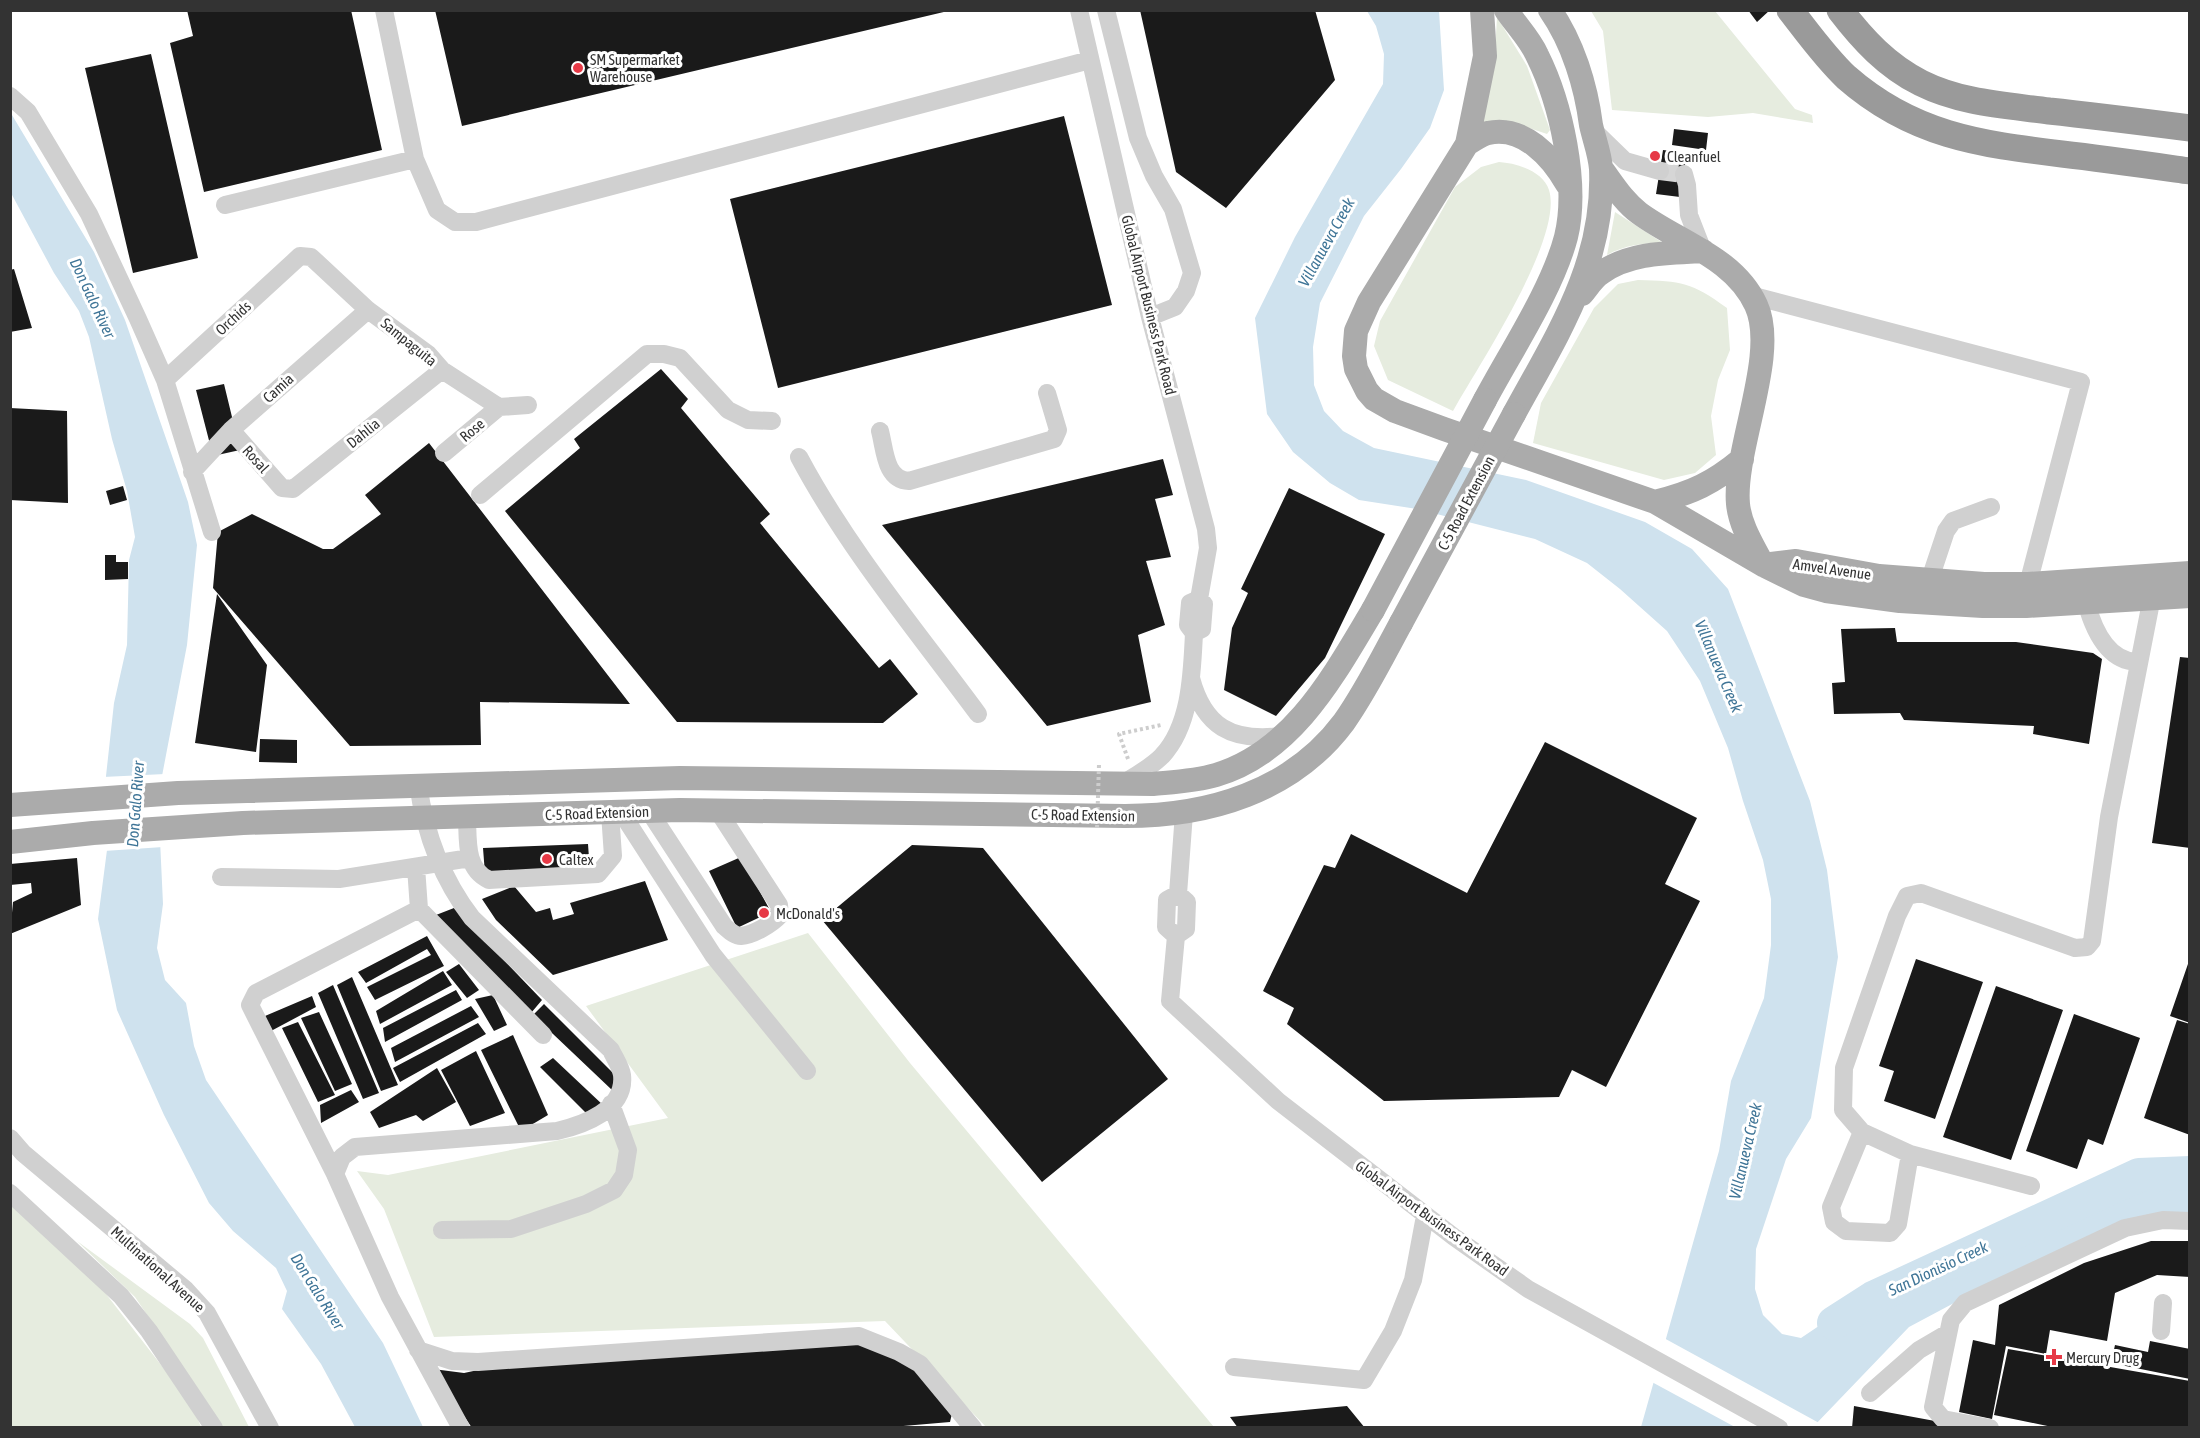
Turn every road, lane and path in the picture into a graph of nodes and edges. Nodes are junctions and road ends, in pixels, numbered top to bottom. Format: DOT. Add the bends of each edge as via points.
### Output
graph roads {
  1 [pos="384,10"];
  2 [pos="1079,10"];
  3 [pos="1107,10"];
  4 [pos="1482,10"];
  5 [pos="1506,10"];
  6 [pos="1550,10"];
  7 [pos="1790,10"];
  8 [pos="1840,10"];
  9 [pos="1090,60"];
  10 [pos="10,96"];
  11 [pos="1592,128"];
  12 [pos="2190,128"];
  13 [pos="1467,144"];
  14 [pos="415,159"];
  15 [pos="1601,168"];
  16 [pos="1660,171"];
  17 [pos="2190,171"];
  18 [pos="1684,174"];
  19 [pos="1569,188"];
  20 [pos="225,205"];
  21 [pos="1703,251"];
  22 [pos="300,256"];
  23 [pos="1750,295"];
  24 [pos="1571,308"];
  25 [pos="368,310"];
  26 [pos="1150,317"];
  27 [pos="442,369"];
  28 [pos="165,380"];
  29 [pos="1047,393"];
  30 [pos="528,405"];
  31 [pos="499,407"];
  32 [pos="772,421"];
  33 [pos="231,430"];
  34 [pos="880,431"];
  35 [pos="444,453"];
  36 [pos="799,457"];
  37 [pos="1742,459"];
  38 [pos="192,472"];
  39 [pos="282,488"];
  40 [pos="480,495"];
  41 [pos="1655,502"];
  42 [pos="1990,507"];
  43 [pos="212,532"];
  44 [pos="1763,565"];
  45 [pos="2190,573"];
  46 [pos="1929,582"];
  47 [pos="2028,584"];
  48 [pos="2190,596"];
  49 [pos="2152,597"];
  50 [pos="2086,602"];
  51 [pos="2138,662"];
  52 [pos="1191,678"];
  53 [pos="978,714"];
  54 [pos="1165,724"];
  55 [pos="1281,736"];
  56 [pos="1099,764"];
  57 [pos="1128,775"];
  58 [pos="680,778"];
  59 [pos="418,784"];
  60 [pos="10,806"];
  61 [pos="680,810"];
  62 [pos="649,811"];
  63 [pos="718,811"];
  64 [pos="615,812"];
  65 [pos="1184,813"];
  66 [pos="467,818"];
  67 [pos="423,819"];
  68 [pos="1096,828"];
  69 [pos="10,842"];
  70 [pos="470,858"];
  71 [pos="438,862"];
  72 [pos="416,867"];
  73 [pos="221,877"];
  74 [pos="419,909"];
  75 [pos="543,1035"];
  76 [pos="807,1071"];
  77 [pos="610,1104"];
  78 [pos="1862,1132"];
  79 [pos="10,1138"];
  80 [pos="1910,1154"];
  81 [pos="335,1174"];
  82 [pos="2031,1186"];
  83 [pos="10,1192"];
  84 [pos="1425,1216"];
  85 [pos="2190,1221"];
  86 [pos="441,1230"];
  87 [pos="2163,1303"];
  88 [pos="2161,1332"];
  89 [pos="1948,1333"];
  90 [pos="418,1350"];
  91 [pos="1234,1367"];
  92 [pos="1869,1393"];
  93 [pos="972,1427"];
  94 [pos="214,1428"];
  95 [pos="270,1428"];
  96 [pos="461,1428"];
  97 [pos="1779,1428"];
  98 [pos="1990,1428"];
  1 -- 14 [label="street"];
  2 -- 9 [label="street, Global Airport Business Park Road"];
  3 -- 26 [label="street" via="1138,138 1173,209 1192,273 1175,307"];
  4 -- 13 [label="main road" via="1485,56"];
  5 -- 19 [label="main road" via="1537,53 1554,94"];
  6 -- 11 [label="main road, C-5 Road Extension" via="1562,28 1578,69"];
  7 -- 17 [label="highway" via="1846,76 1883,104 1932,129 1981,144"];
  8 -- 12 [label="highway" via="1894,67 1950,95 1988,104"];
  9 -- 14 [label="street" via="476,222 455,222 437,210"];
  9 -- 26 [label="street, Global Airport Business Park Road"];
  10 -- 28 [label="street" via="28,112 89,214"];
  11 -- 15 [label="main road, C-5 Road Extension"];
  11 -- 16 [label="street" via="1625,161"];
  13 -- 19 [label="main road" via="1487,133 1527,140 1556,164"];
  13 -- 41 [label="main road" via="1359,322 1354,356 1361,380 1374,399 1405,415"];
  14 -- 20 [label="street"];
  15 -- 21 [label="main road" via="1636,211"];
  15 -- 24 [label="main road, C-5 Road Extension" via="1593,254"];
  18 -- 21 [label="street" via="1689,215"];
  19 -- 55 [label="main road, bridge" via="1566,238 1553,273 1373,610 1316,702"];
  21 -- 23 [label="main road" via="1743,283"];
  21 -- 24 [label="main road" via="1645,256 1611,267 1599,274"];
  22 -- 25 [label="street, Sampaguita" via="311,257"];
  22 -- 28 [label="street, Orchids"];
  23 -- 37 [label="main road" via="1759,316 1761,345"];
  23 -- 47 [label="street" via="2081,382"];
  24 -- 65 [label="main road, C-5 Road Extension, bridge" via="1342,724 1288,774 1254,794 1225,805"];
  25 -- 27 [label="street, Sampaguita" via="428,354"];
  25 -- 33 [label="street, Camia"];
  26 -- 52 [label="street, Global Airport Business Park Road" via="1206,529 1208,548 1199,599 1204,604 1203,621 1202,629 1194,633"];
  27 -- 31 [label="street, Sampaguita"];
  27 -- 39 [label="street, Dahlia" via="293,489"];
  28 -- 38 [label="street"];
  29 -- 34 [label="street" via="1058,430 1054,439 909,481 892,475"];
  30 -- 31 [label="street"];
  31 -- 35 [label="street, Rose"];
  32 -- 40 [label="street" via="748,420 728,410 680,358 647,354"];
  33 -- 38 [label="street, Camia"];
  33 -- 39 [label="street, Rosal"];
  36 -- 53 [label="street" via="849,539"];
  37 -- 41 [label="main road" via="1701,488"];
  37 -- 44 [label="main road" via="1739,515"];
  38 -- 43 [label="street"];
  41 -- 44 [label="main road"];
  42 -- 46 [label="street" via="1953,521"];
  44 -- 46 [label="main road, Amvel Avenue" via="1796,561"];
  44 -- 50 [label="main road, Amvel Avenue" via="1804,585 1873,598 1983,606"];
  45 -- 47 [label="main road, Amvel Avenue"];
  46 -- 47 [label="main road, Amvel Avenue"];
  48 -- 49 [label="main road, Amvel Avenue"];
  49 -- 50 [label="main road, Amvel Avenue"];
  49 -- 51 [label="street"];
  50 -- 51 [label="street" via="2092,626 2101,639 2117,656"];
  51 -- 78 [label="street" via="2109,817 2092,941 2087,947 2075,948 1920,893 1907,896 1844,1068 1844,1110"];
  52 -- 55 [label="street, Global Airport Business Park Road" via="1204,708 1226,730 1253,739"];
  52 -- 57 [label="street, Global Airport Business Park Road" via="1171,745 1151,766"];
  54 -- 57 [label="path" via="1119,734"];
  55 -- 57 [label="main road" via="1240,766 1217,774 1176,782"];
  56 -- 68 [label="path, bridge"];
  57 -- 58 [label="main road"];
  58 -- 59 [label="main road"];
  58 -- 61 [label="main road"];
  59 -- 60 [label="main road" via="178,793"];
  59 -- 67 [label="street"];
  61 -- 62 [label="main road, C-5 Road Extension"];
  61 -- 63 [label="main road, C-5 Road Extension"];
  62 -- 63 [label="street" via="724,926 734,935 742,936 774,922 780,915 778,905"];
  62 -- 64 [label="main road, C-5 Road Extension"];
  63 -- 65 [label="main road, C-5 Road Extension" via="1145,816"];
  64 -- 66 [label="main road, C-5 Road Extension"];
  64 -- 70 [label="street" via="613,856 598,874 489,880 475,871"];
  64 -- 76 [label="street" via="713,955"];
  65 -- 84 [label="street, Global Airport Business Park Road" via="1178,894 1167,900 1166,911 1166,927 1176,936 1170,1001 1278,1101"];
  66 -- 67 [label="main road, C-5 Road Extension"];
  66 -- 70 [label="street"];
  67 -- 69 [label="main road, C-5 Road Extension" via="176,827"];
  67 -- 71 [label="street"];
  70 -- 71 [label="street"];
  71 -- 72 [label="street"];
  71 -- 77 [label="street" via="472,918 611,1050 622,1074 621,1091"];
  72 -- 73 [label="street" via="339,879"];
  72 -- 74 [label="street"];
  74 -- 75 [label="street"];
  74 -- 81 [label="street" via="252,998 250,1005"];
  77 -- 81 [label="street" via="585,1124 557,1131 355,1147 342,1157"];
  77 -- 86 [label="street" via="628,1150 624,1175 614,1190 586,1204 511,1229"];
  78 -- 80 [label="street"];
  78 -- 80 [label="street" via="1831,1208 1834,1222 1846,1231 1890,1233 1898,1224"];
  79 -- 95 [label="street, Multinational Avenue" via="186,1290 207,1313"];
  80 -- 82 [label="street"];
  81 -- 90 [label="street"];
  83 -- 94 [label="street" via="121,1296"];
  84 -- 91 [label="street" via="1413,1280 1393,1331 1364,1380"];
  84 -- 97 [label="street, Global Airport Business Park Road" via="1528,1288"];
  85 -- 89 [label="street" via="2163,1220 2125,1228 1965,1303 1951,1320"];
  87 -- 88 [label="street"];
  89 -- 92 [label="street" via="1919,1350"];
  89 -- 98 [label="street" via="1933,1407 1943,1419"];
  90 -- 93 [label="street" via="452,1362 478,1362 859,1336 920,1364"];
  90 -- 96 [label="street"];
}
